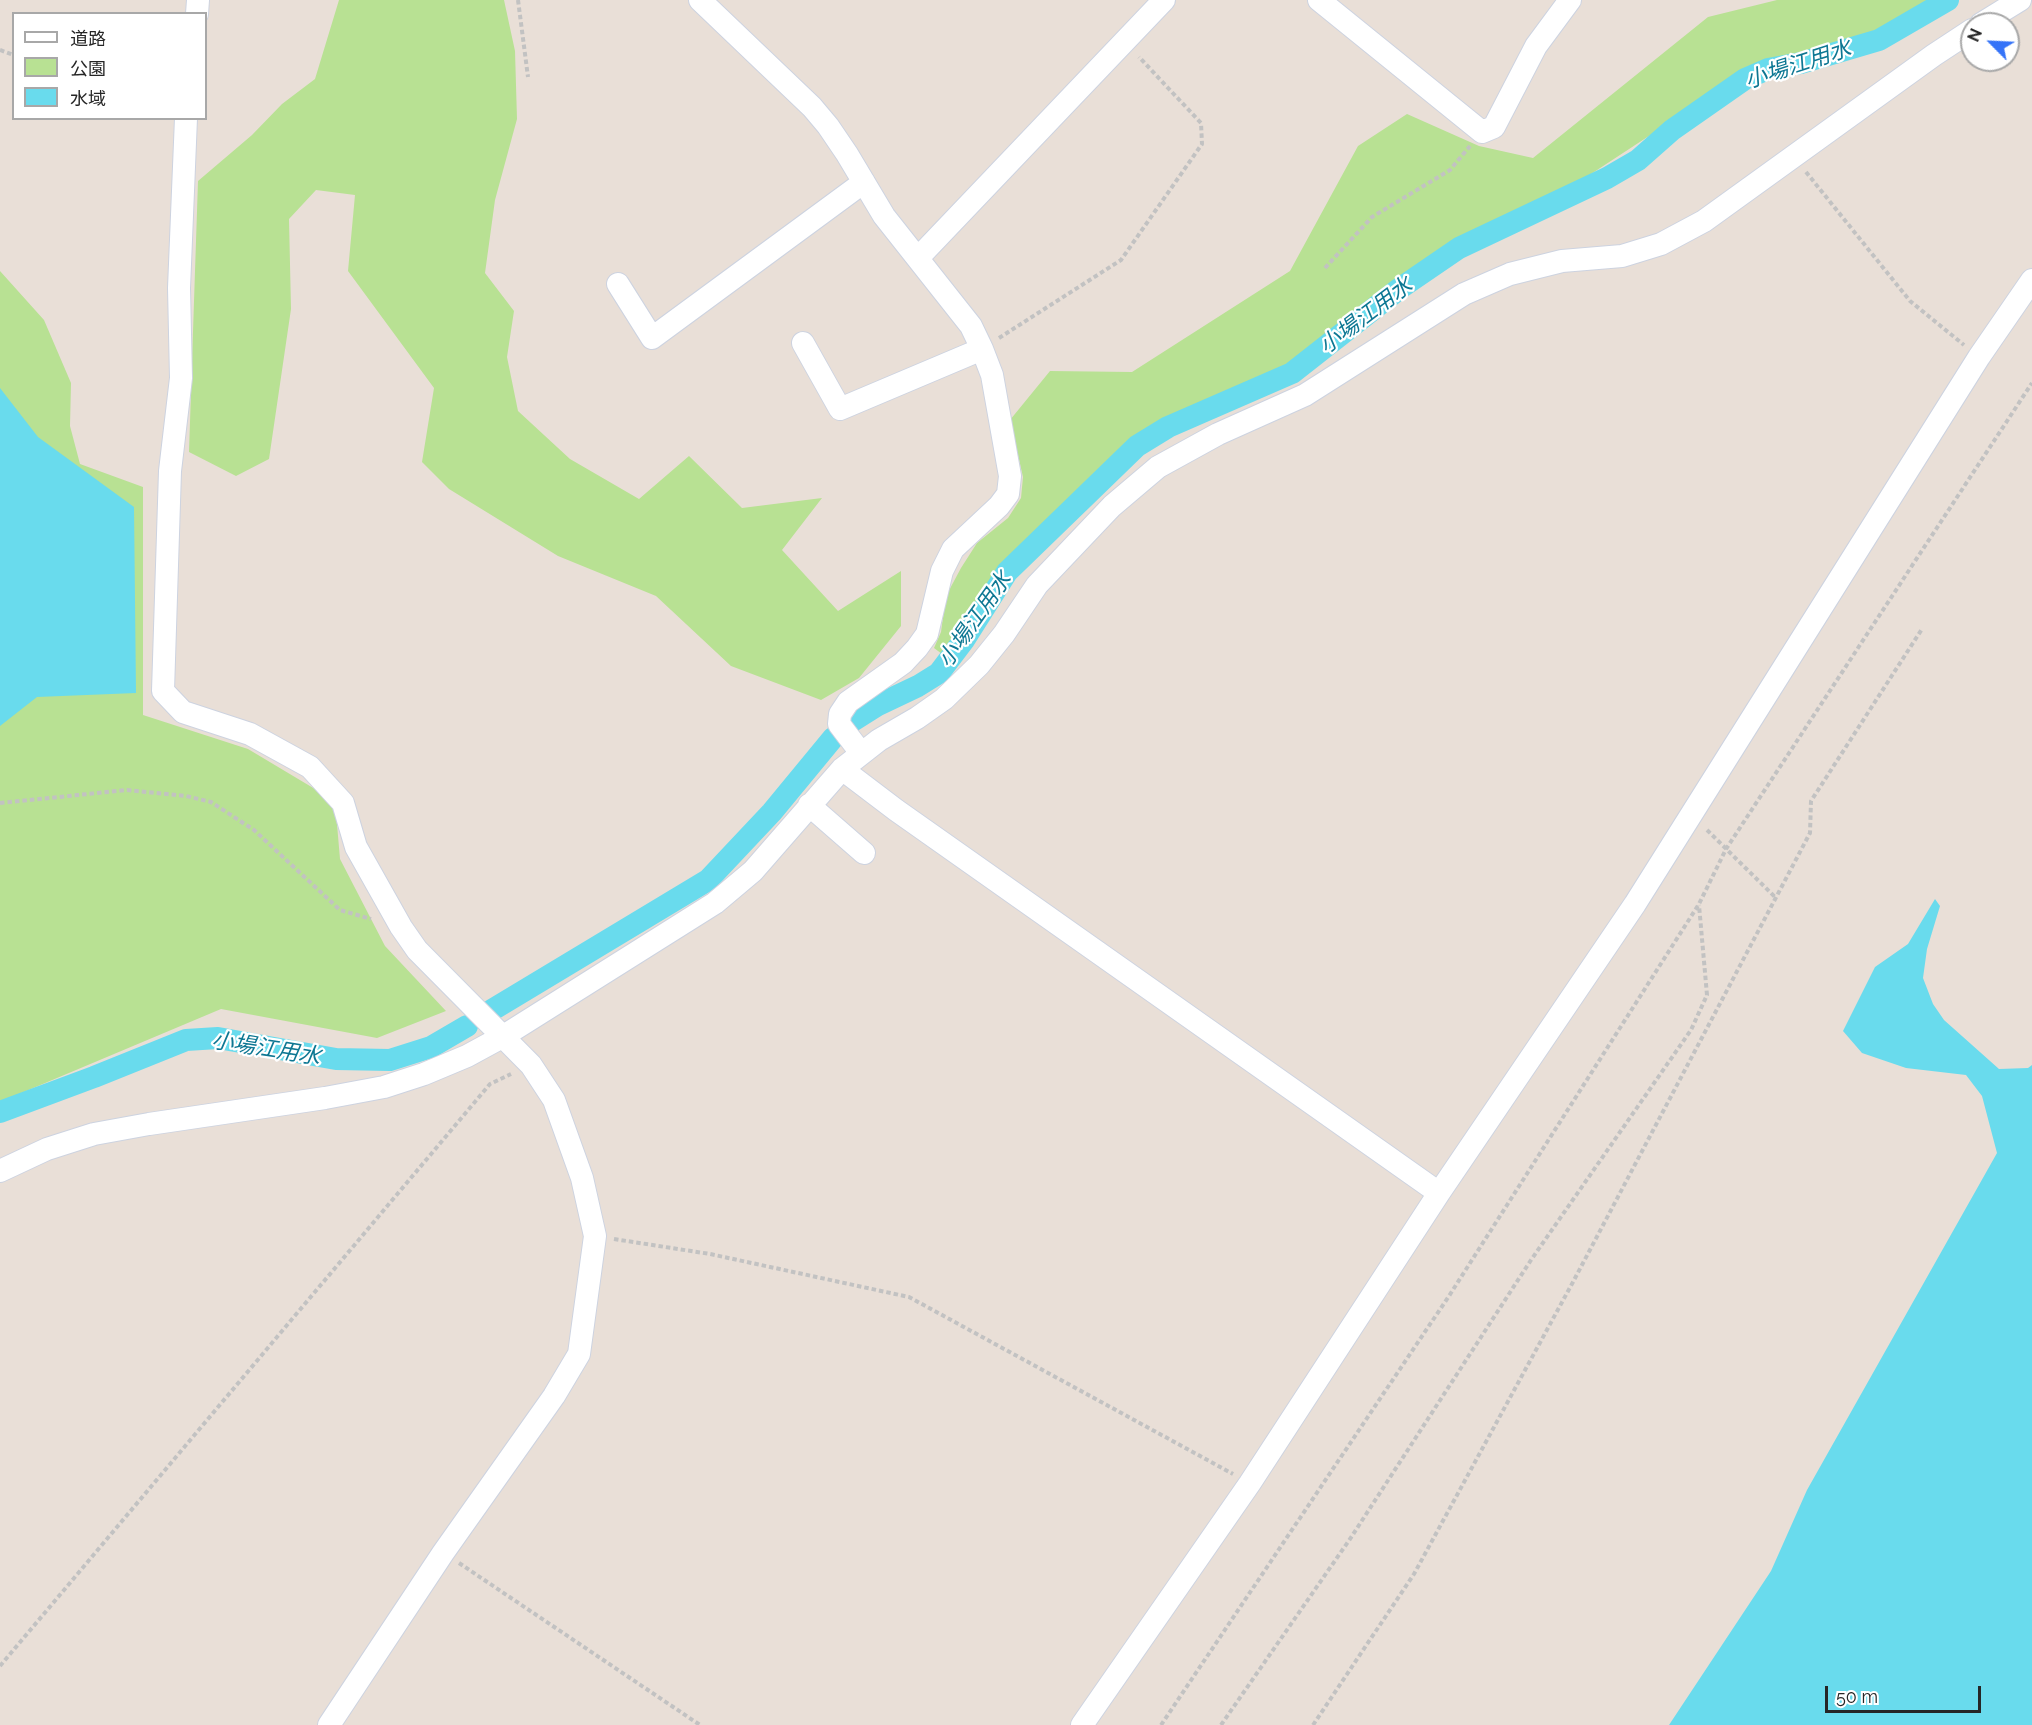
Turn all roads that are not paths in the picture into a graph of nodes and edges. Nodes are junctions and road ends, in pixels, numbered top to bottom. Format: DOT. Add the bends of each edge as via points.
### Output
graph roads {
  1 [pos="700,0"];
  2 [pos="1164,0"];
  3 [pos="1319,0"];
  4 [pos="1570,0"];
  5 [pos="2020,0"];
  6 [pos="2000,12"];
  7 [pos="1960,38"];
  8 [pos="186,120"];
  9 [pos="864,182"];
  10 [pos="918,258"];
  11 [pos="2032,280"];
  12 [pos="618,284"];
  13 [pos="803,343"];
  14 [pos="982,348"];
  15 [pos="861,753"];
  16 [pos="842,769"];
  17 [pos="809,805"];
  18 [pos="864,854"];
  19 [pos="502,1037"];
  20 [pos="0,1171"];
  21 [pos="1439,1193"];
  22 [pos="329,1725"];
  23 [pos="1082,1725"];
  1 -- 9 [label="street" via="812,107"];
  2 -- 10 [label="street"];
  3 -- 4 [label="street" via="1482,132 1494,127 1536,46"];
  5 -- 6 [label="street"];
  7 -- 15 [label="street" via="1704,221 1661,244 1622,256 1551,264 1510,274 1464,294 1305,395 1218,434 1158,467 1112,506 1037,585 979,665 944,699"];
  8 -- 19 [label="street" via="181,378 170,471 163,691 183,712 250,734 310,767 344,803 356,847 417,950"];
  9 -- 10 [label="street" via="884,216"];
  9 -- 12 [label="street" via="652,338"];
  10 -- 14 [label="street" via="971,326"];
  11 -- 21 [label="street" via="1979,357 1635,904"];
  13 -- 14 [label="street" via="840,409"];
  14 -- 15 [label="street" via="992,375 1010,476 1008,494 953,549 942,571 927,634 917,648 903,663 848,702 840,714 839,724"];
  15 -- 16 [label="street"];
  16 -- 17 [label="street"];
  16 -- 21 [label="street"];
  17 -- 18 [label="street"];
  17 -- 19 [label="street" via="753,871 715,903"];
  19 -- 20 [label="street" via="467,1056 384,1087 94,1134 47,1149"];
  19 -- 22 [label="street" via="531,1065 554,1100 582,1178 595,1236 579,1354"];
  21 -- 23 [label="street" via="1250,1484"];
}
